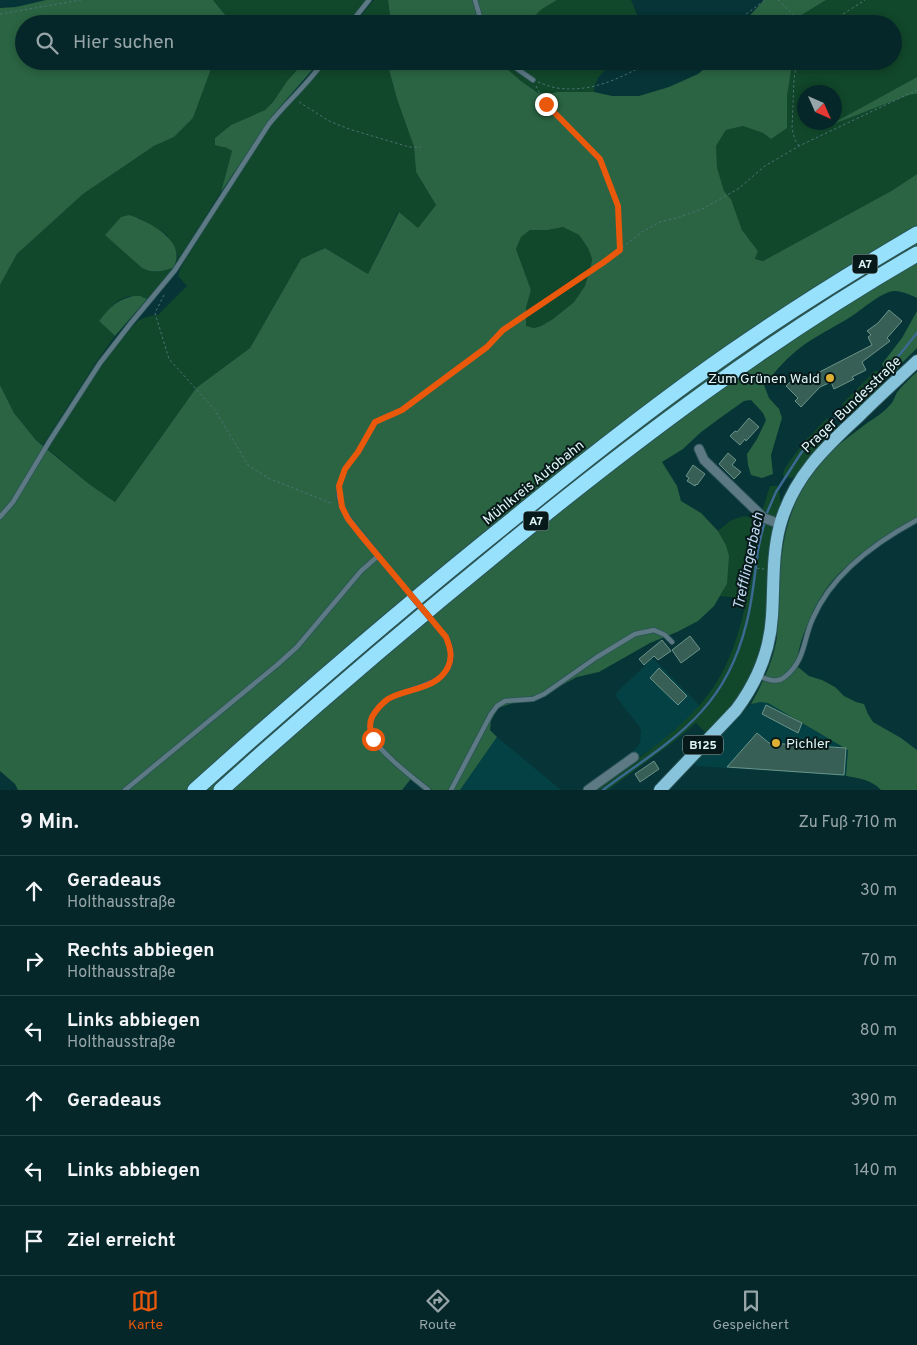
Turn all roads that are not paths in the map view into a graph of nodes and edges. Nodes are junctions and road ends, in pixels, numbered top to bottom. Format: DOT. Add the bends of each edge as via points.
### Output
graph roads {
  1 [pos="369,0"];
  2 [pos="475,0"];
  3 [pos="357,15"];
  4 [pos="479,15"];
  5 [pos="317,70"];
  6 [pos="519,70"];
  7 [pos="533,80"];
  8 [pos="917,234"];
  9 [pos="917,254"];
  10 [pos="917,361"];
  11 [pos="699,449"];
  12 [pos="339,486"];
  13 [pos="0,517"];
  14 [pos="917,520"];
  15 [pos="777,523"];
  16 [pos="378,556"];
  17 [pos="672,642"];
  18 [pos="758,676"];
  19 [pos="634,757"];
  20 [pos="125,790"];
  21 [pos="195,790"];
  22 [pos="221,790"];
  23 [pos="428,790"];
  24 [pos="451,790"];
  25 [pos="588,790"];
  26 [pos="660,790"];
  1 -- 3 [label="lane"];
  2 -- 4 [label="lane"];
  5 -- 13 [label="lane" via="269,124 185,255 100,363 13,502"];
  6 -- 7 [label="lane"];
  8 -- 21 [label="highway, Mühlkreis Autobahn / A7" via="768,326 611,440 413,601"];
  9 -- 22 [label="highway, A7" via="786,335 630,447 464,580"];
  10 -- 15 [label="main road, Prager Bundesstraße / B125" via="811,463"];
  11 -- 15 [label="street" via="704,460 764,518"];
  12 -- 16 [label="lane" via="342,507 348,519"];
  14 -- 18 [label="lane" via="882,542 838,579 812,619 804,650 787,675 777,682"];
  15 -- 18 [label="main road, Prager Bundesstraße / B125" via="771,632"];
  16 -- 20 [label="lane" via="361,571 297,647"];
  16 -- 23 [label="lane, bridge" via="450,646 449,665 437,680 389,698 370,721 370,732 380,747"];
  17 -- 24 [label="lane" via="654,630 635,634 544,694 534,699 505,701 497,706"];
  18 -- 26 [label="main road, Prager Bundesstraße / B125" via="723,725"];
  19 -- 25 [label="street"];
}
